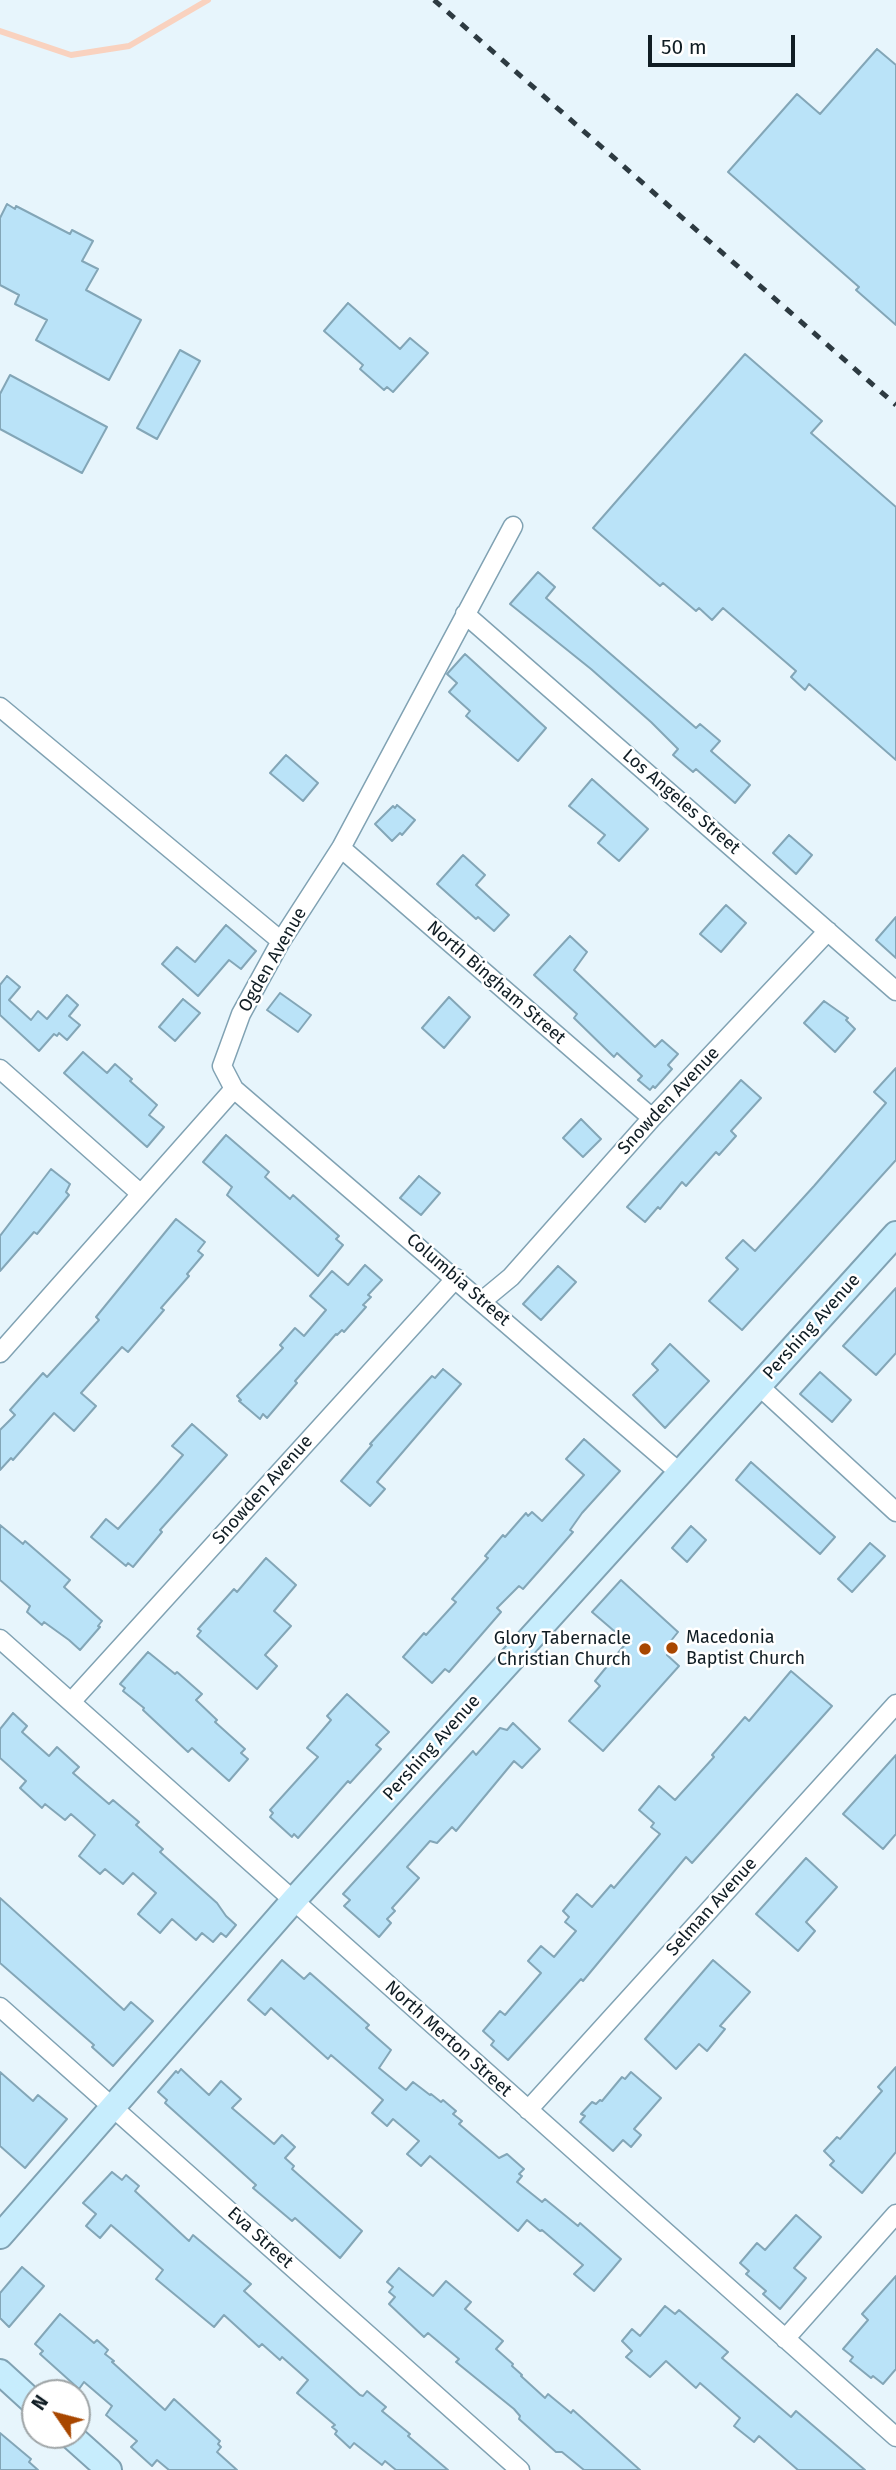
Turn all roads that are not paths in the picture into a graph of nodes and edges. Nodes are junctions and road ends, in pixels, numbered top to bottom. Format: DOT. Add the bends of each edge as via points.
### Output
graph roads {
  1 [pos="513,526"];
  2 [pos="465,614"];
  3 [pos="0,707"];
  4 [pos="341,848"];
  5 [pos="828,931"];
  6 [pos="281,941"];
  7 [pos="896,991"];
  8 [pos="0,1069"];
  9 [pos="234,1089"];
  10 [pos="652,1118"];
  11 [pos="141,1194"];
  12 [pos="896,1234"];
  13 [pos="456,1278"];
  14 [pos="482,1301"];
  15 [pos="0,1353"];
  16 [pos="759,1386"];
  17 [pos="680,1473"];
  18 [pos="896,1512"];
  19 [pos="0,1639"];
  20 [pos="71,1702"];
  21 [pos="896,1704"];
  22 [pos="293,1901"];
  23 [pos="0,2007"];
  24 [pos="113,2107"];
  25 [pos="528,2110"];
  26 [pos="896,2214"];
  27 [pos="0,2236"];
  28 [pos="785,2339"];
  29 [pos="0,2372"];
  30 [pos="21,2391"];
  31 [pos="896,2437"];
  32 [pos="86,2449"];
  33 [pos="109,2470"];
  34 [pos="520,2470"];
  1 -- 2 [label="street, Ogden Avenue"];
  2 -- 4 [label="street, Ogden Avenue"];
  2 -- 5 [label="street, Los Angeles Street"];
  3 -- 6 [label="street"];
  4 -- 6 [label="street, Ogden Avenue"];
  4 -- 10 [label="street, North Bingham Street"];
  5 -- 7 [label="street, Los Angeles Street"];
  5 -- 10 [label="street, Snowden Avenue"];
  6 -- 9 [label="street, Ogden Avenue" via="241,1014 222,1066"];
  8 -- 11 [label="street"];
  9 -- 11 [label="street"];
  9 -- 13 [label="street, Columbia Street"];
  10 -- 14 [label="street, Snowden Avenue" via="511,1277"];
  11 -- 15 [label="street"];
  12 -- 16 [label="street, Pershing Avenue"];
  13 -- 14 [label="street, Columbia Street"];
  13 -- 20 [label="street, Snowden Avenue"];
  14 -- 17 [label="street, Columbia Street"];
  16 -- 17 [label="street, Pershing Avenue"];
  16 -- 18 [label="street"];
  17 -- 22 [label="street, Pershing Avenue"];
  19 -- 20 [label="street, North Merton Street"];
  20 -- 22 [label="street, North Merton Street"];
  21 -- 25 [label="street, Selman Avenue"];
  22 -- 24 [label="street, Pershing Avenue"];
  22 -- 25 [label="street, North Merton Street"];
  23 -- 24 [label="street, Eva Street"];
  24 -- 27 [label="street, Pershing Avenue"];
  24 -- 34 [label="street, Eva Street"];
  25 -- 28 [label="street, North Merton Street"];
  26 -- 28 [label="street"];
  28 -- 31 [label="street, North Merton Street"];
  29 -- 30 [label="street"];
  32 -- 33 [label="street"];
}
